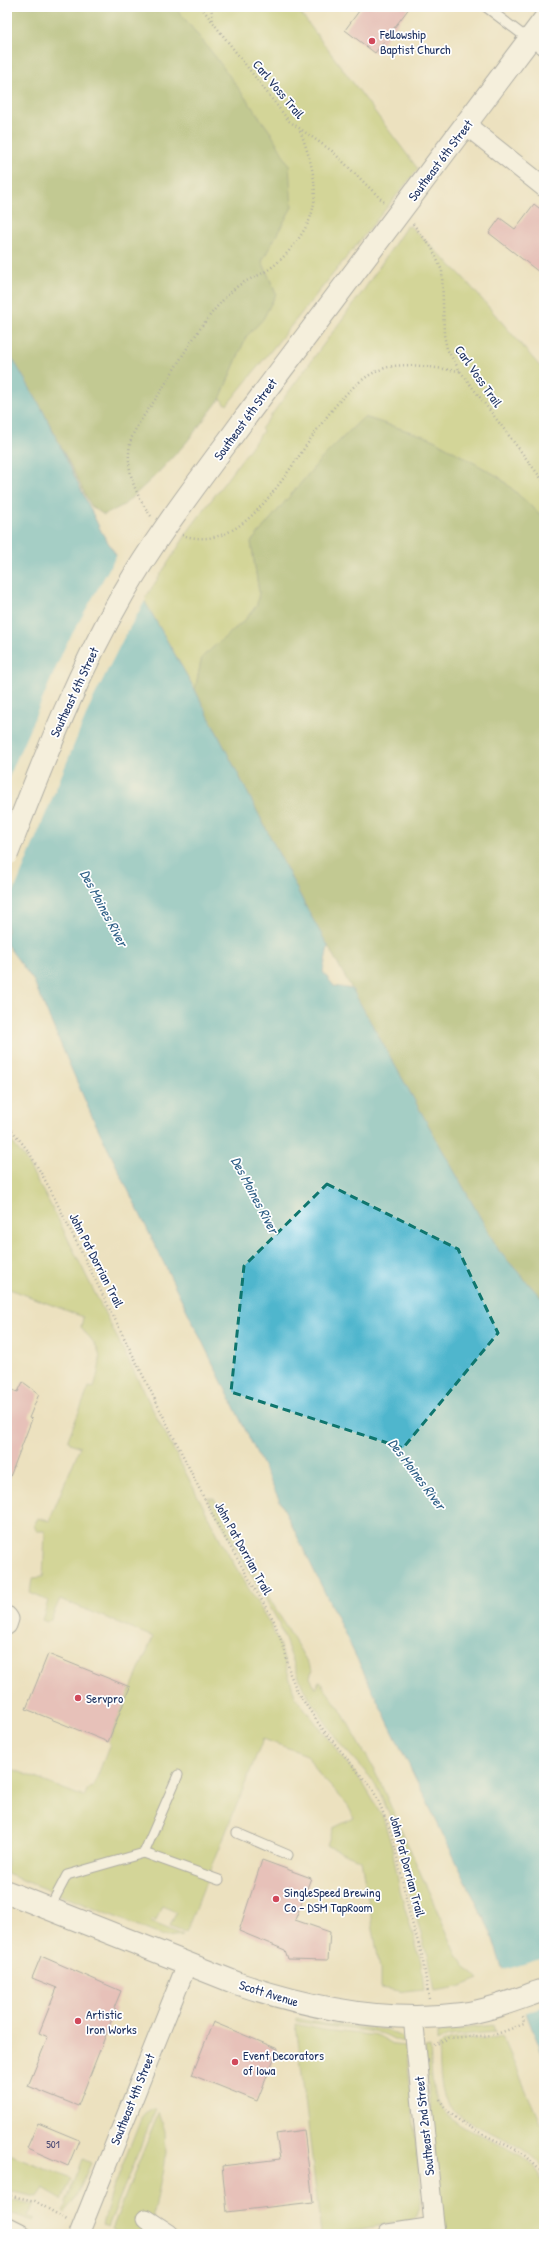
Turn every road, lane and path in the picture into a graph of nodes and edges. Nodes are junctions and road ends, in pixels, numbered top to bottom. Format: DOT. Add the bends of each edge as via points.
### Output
graph roads {
  1 [pos="201,7"];
  2 [pos="211,7"];
  3 [pos="486,7"];
  4 [pos="544,20"];
  5 [pos="213,23"];
  6 [pos="536,45"];
  7 [pos="466,125"];
  8 [pos="544,187"];
  9 [pos="388,206"];
  10 [pos="415,226"];
  11 [pos="544,482"];
  12 [pos="7,854"];
  13 [pos="7,1124"];
  14 [pos="178,1775"];
  15 [pos="237,1833"];
  16 [pos="144,1853"];
  17 [pos="288,1855"];
  18 [pos="219,1880"];
  19 [pos="7,1892"];
  20 [pos="49,1909"];
  21 [pos="187,1964"];
  22 [pos="544,1990"];
  23 [pos="429,1991"];
  24 [pos="413,2017"];
  25 [pos="524,2021"];
  26 [pos="434,2045"];
  27 [pos="438,2094"];
  28 [pos="544,2175"];
  29 [pos="7,2195"];
  30 [pos="61,2216"];
  31 [pos="146,2220"];
  32 [pos="7,2228"];
  33 [pos="435,2231"];
  34 [pos="19,2234"];
  35 [pos="79,2234"];
  36 [pos="169,2234"];
  37 [pos="388,2234"];
  1 -- 5 [label="path, Carl Voss Trail"];
  2 -- 5 [label="path"];
  3 -- 6 [label="lane"];
  4 -- 6 [label="main road, Southeast 6th Street"];
  5 -- 9 [label="path, Carl Voss Trail" via="289,121 332,151"];
  6 -- 7 [label="main road, Southeast 6th Street"];
  7 -- 8 [label="street"];
  7 -- 12 [label="main road, Southeast 6th Street, bridge" via="245,418 156,542 119,600 74,687"];
  10 -- 11 [label="path, Carl Voss Trail" via="432,248 442,271 444,335 448,349 460,371"];
  13 -- 23 [label="path, John Pat Dorrian Trail" via="29,1152 50,1190 218,1526 274,1621 298,1693 321,1727 373,1790 379,1802 393,1838"];
  14 -- 16 [label="lane"];
  15 -- 17 [label="lane"];
  16 -- 18 [label="lane"];
  16 -- 20 [label="lane" via="67,1875"];
  19 -- 20 [label="main road, Scott Avenue"];
  20 -- 21 [label="main road, Scott Avenue"];
  21 -- 24 [label="main road, Scott Avenue" via="245,1986 305,2004 358,2013"];
  21 -- 35 [label="street, Southeast 4th Street"];
  22 -- 24 [label="main road, Scott Avenue" via="488,2009 462,2014"];
  24 -- 33 [label="street, Southeast 2nd Street"];
  25 -- 26 [label="path" via="524,2024 494,2035 449,2038"];
  27 -- 28 [label="path" via="442,2104 459,2120 524,2154"];
  29 -- 30 [label="path" via="35,2201"];
  31 -- 36 [label="street"];
  32 -- 34 [label="main road"];
  33 -- 37 [label="street"];
}
